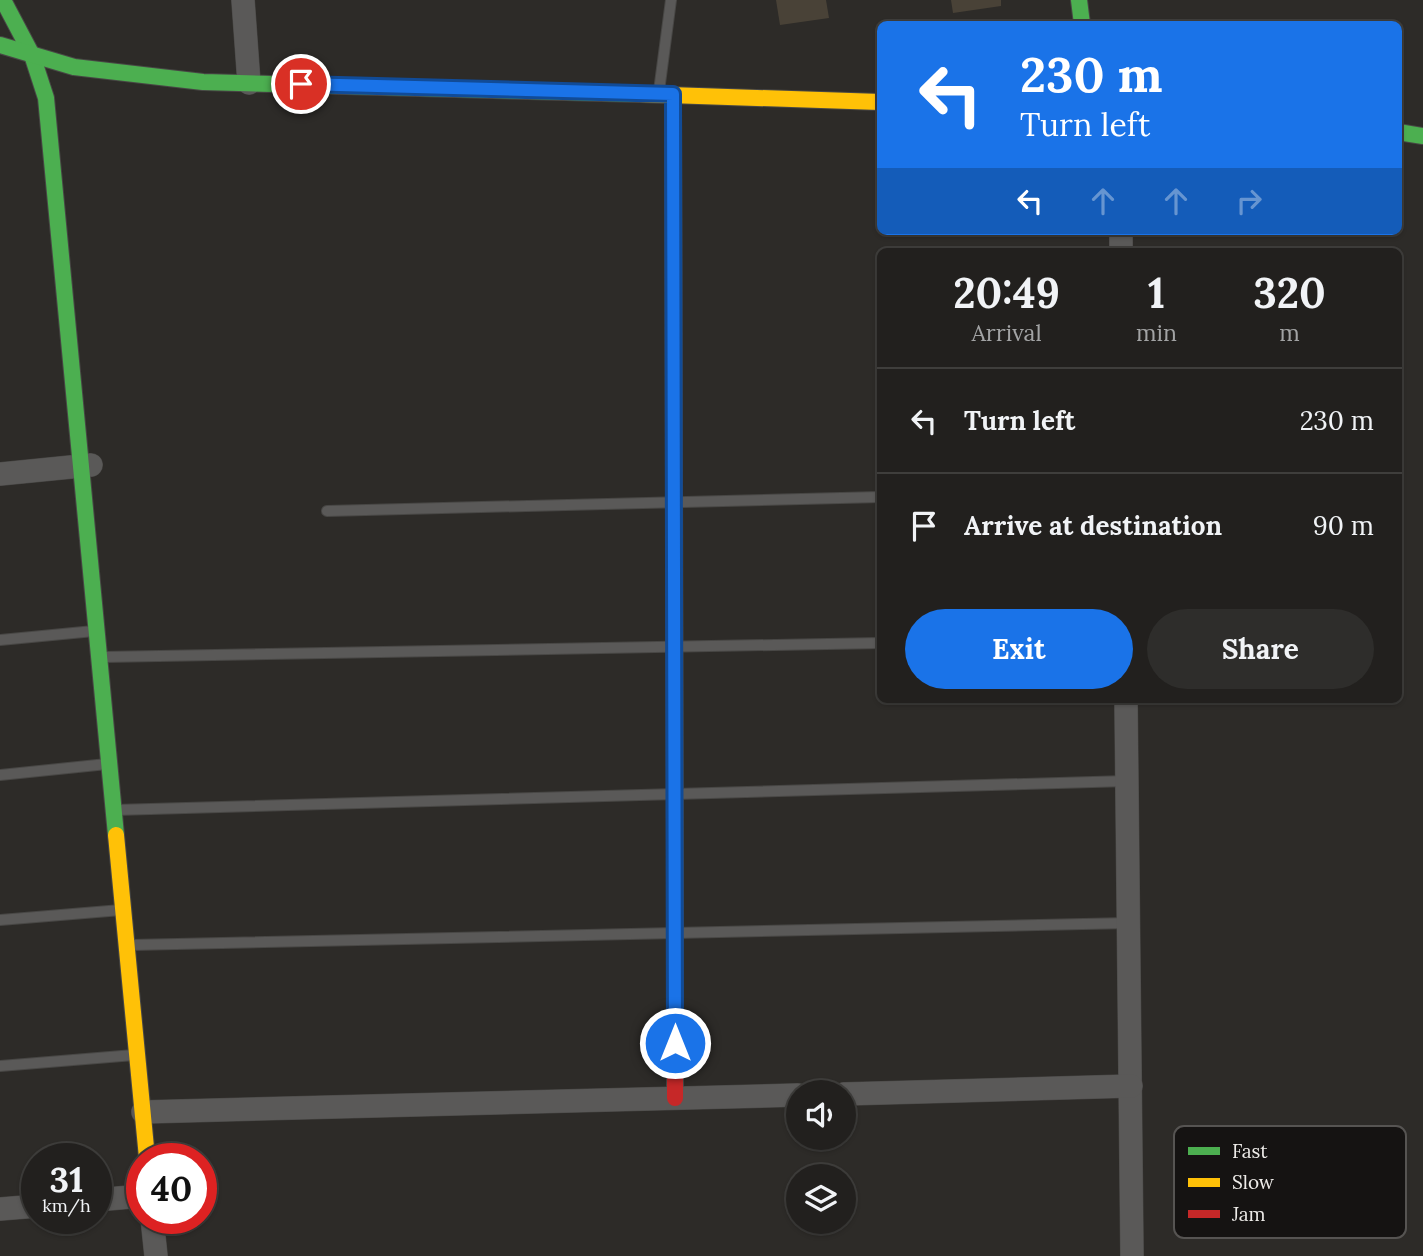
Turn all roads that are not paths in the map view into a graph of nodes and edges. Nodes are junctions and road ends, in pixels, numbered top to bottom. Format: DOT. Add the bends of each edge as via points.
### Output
graph roads {
  1 [pos="3,0"];
  2 [pos="243,0"];
  3 [pos="671,0"];
  4 [pos="1079,0"];
  5 [pos="1082,21"];
  6 [pos="0,45"];
  7 [pos="32,55"];
  8 [pos="249,83"];
  9 [pos="666,94"];
  10 [pos="877,102"];
  11 [pos="1402,133"];
  12 [pos="1423,136"];
  13 [pos="86,466"];
  14 [pos="0,474"];
  15 [pos="877,497"];
  16 [pos="674,503"];
  17 [pos="327,511"];
  18 [pos="97,631"];
  19 [pos="0,640"];
  20 [pos="877,643"];
  21 [pos="674,647"];
  22 [pos="99,657"];
  23 [pos="1126,703"];
  24 [pos="110,764"];
  25 [pos="0,775"];
  26 [pos="1127,781"];
  27 [pos="674,793"];
  28 [pos="114,810"];
  29 [pos="123,910"];
  30 [pos="0,920"];
  31 [pos="1129,923"];
  32 [pos="675,933"];
  33 [pos="127,945"];
  34 [pos="137,1054"];
  35 [pos="0,1066"];
  36 [pos="1131,1086"];
  37 [pos="856,1094"];
  38 [pos="786,1095"];
  39 [pos="675,1098"];
  40 [pos="142,1112"];
  41 [pos="145,1143"];
  42 [pos="21,1207"];
  43 [pos="0,1209"];
  44 [pos="154,1234"];
  45 [pos="156,1256"];
  46 [pos="1132,1256"];
  1 -- 7 [label="street"];
  2 -- 8 [label="street"];
  3 -- 9 [label="lane"];
  4 -- 5 [label="street"];
  6 -- 7 [label="street"];
  7 -- 8 [label="street" via="74,67"];
  7 -- 13 [label="street" via="46,98"];
  8 -- 9 [label="street"];
  9 -- 10 [label="street"];
  9 -- 16 [label="street"];
  11 -- 12 [label="street"];
  13 -- 14 [label="street"];
  13 -- 18 [label="street"];
  15 -- 16 [label="lane"];
  16 -- 17 [label="lane"];
  16 -- 21 [label="street"];
  18 -- 19 [label="lane"];
  18 -- 22 [label="street"];
  20 -- 21 [label="lane"];
  21 -- 22 [label="lane"];
  21 -- 27 [label="street"];
  22 -- 24 [label="street"];
  23 -- 26 [label="street"];
  24 -- 25 [label="lane"];
  24 -- 28 [label="street"];
  26 -- 27 [label="lane"];
  26 -- 31 [label="street"];
  27 -- 28 [label="lane"];
  27 -- 32 [label="street"];
  28 -- 29 [label="street"];
  29 -- 30 [label="lane"];
  29 -- 33 [label="street"];
  31 -- 32 [label="lane"];
  31 -- 36 [label="street"];
  32 -- 33 [label="lane"];
  32 -- 39 [label="street"];
  33 -- 34 [label="street"];
  34 -- 35 [label="lane"];
  34 -- 40 [label="street"];
  36 -- 37 [label="street"];
  36 -- 46 [label="street"];
  38 -- 39 [label="street"];
  39 -- 40 [label="street"];
  40 -- 41 [label="street"];
  42 -- 43 [label="street"];
  44 -- 45 [label="street"];
}
